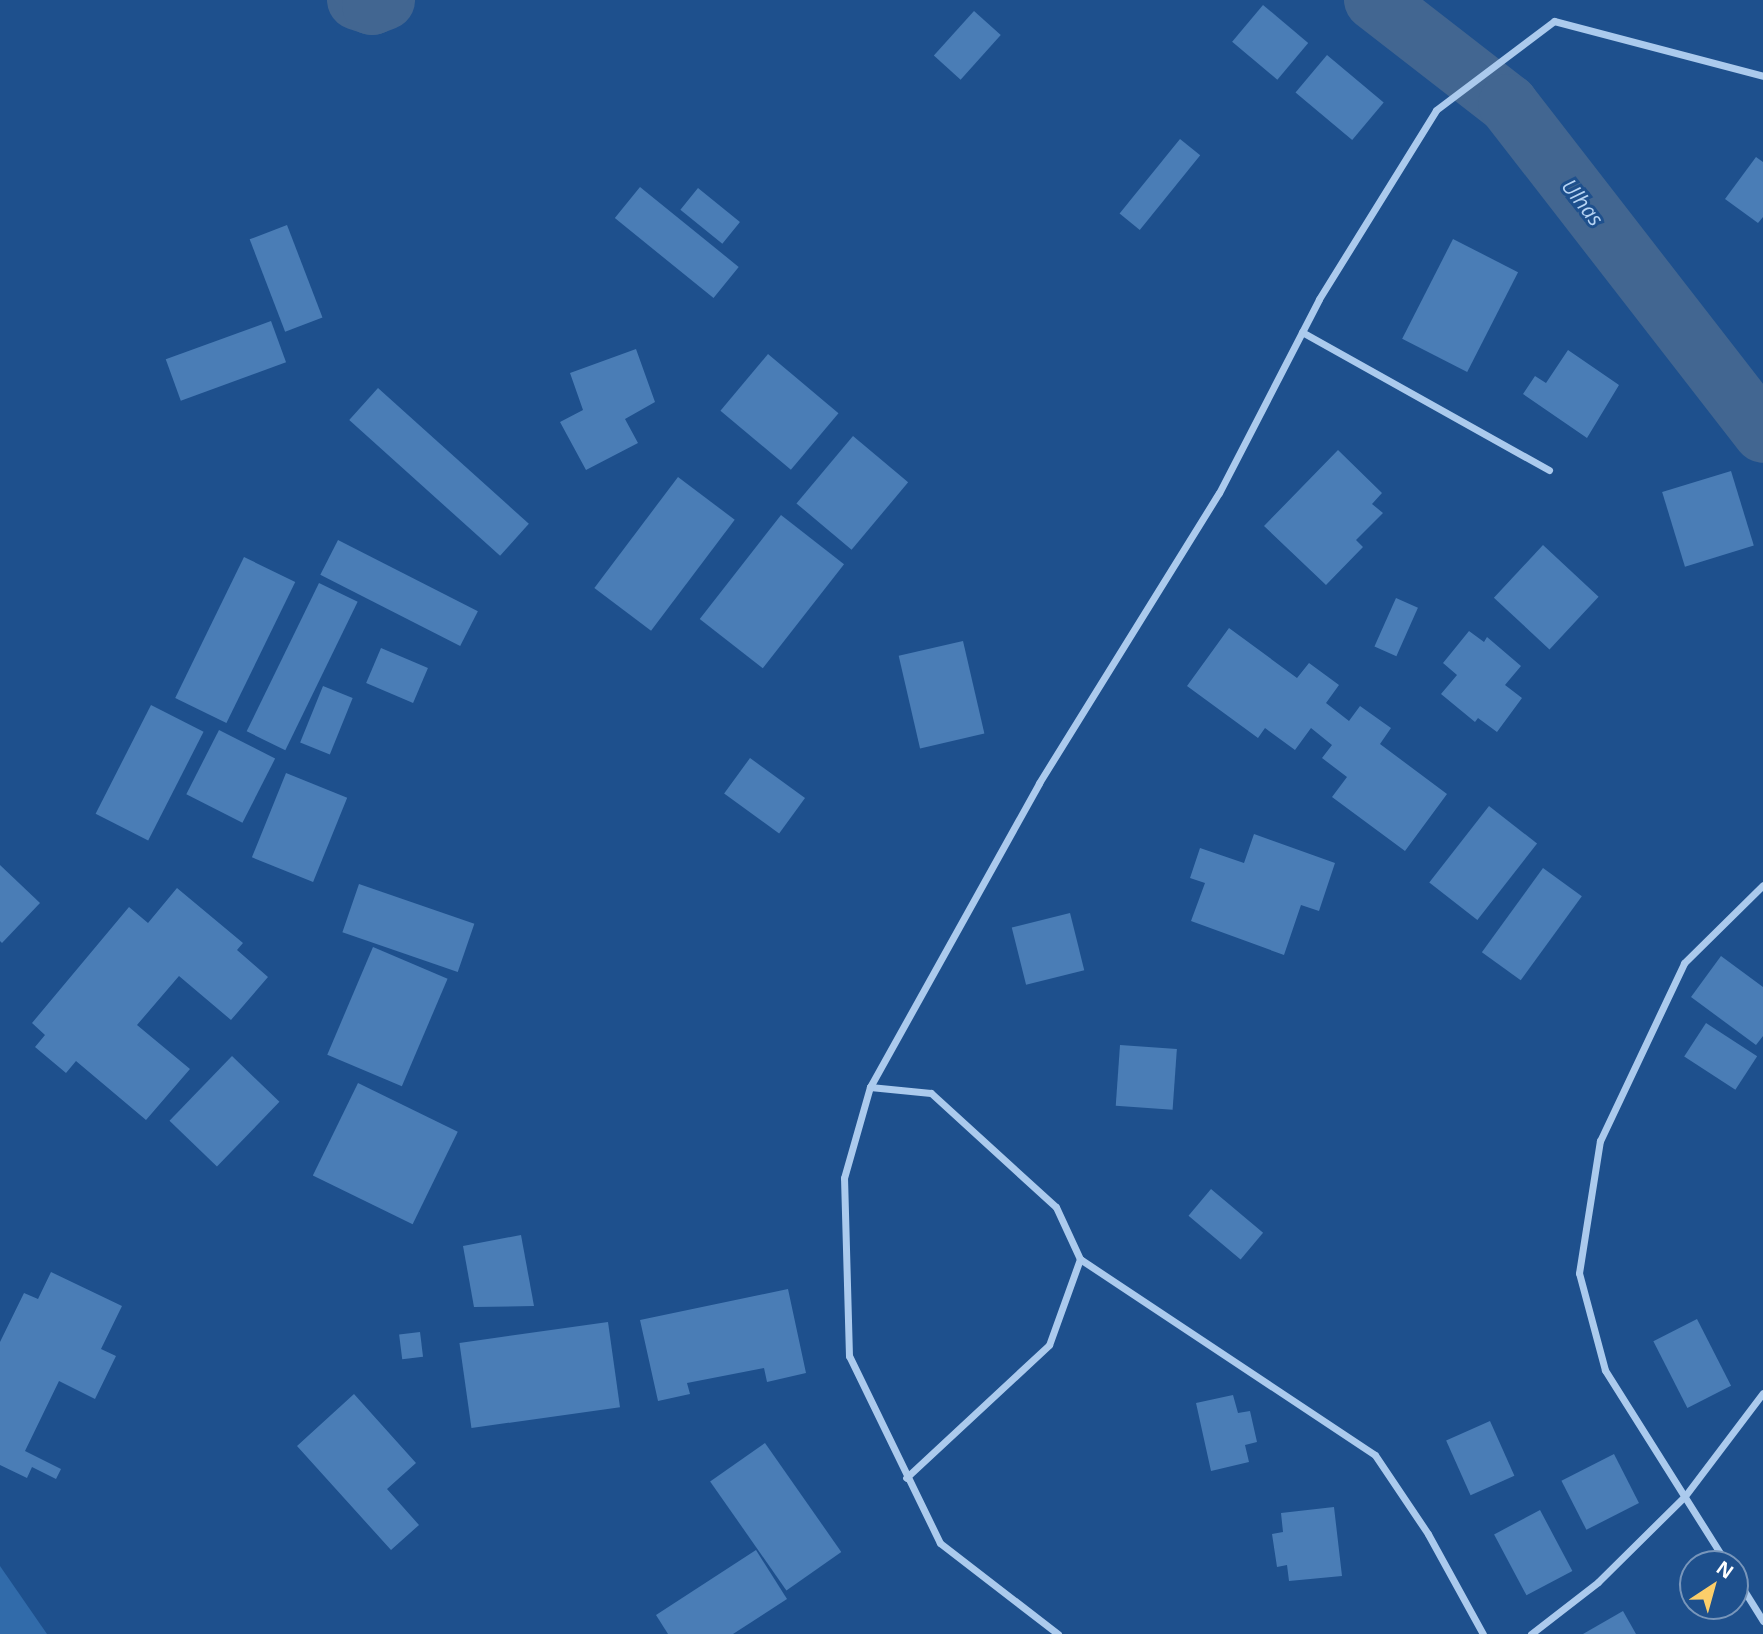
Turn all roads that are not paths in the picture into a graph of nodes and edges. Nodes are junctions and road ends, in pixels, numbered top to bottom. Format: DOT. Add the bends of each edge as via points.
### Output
graph roads {
  1 [pos="1763,76"];
  2 [pos="1302,332"];
  3 [pos="1549,470"];
  4 [pos="1763,885"];
  5 [pos="870,1087"];
  6 [pos="1080,1259"];
  7 [pos="1763,1393"];
  8 [pos="906,1478"];
  9 [pos="1685,1496"];
  10 [pos="1718,1550"];
  11 [pos="1749,1598"];
  12 [pos="1763,1621"];
  13 [pos="1058,1634"];
  14 [pos="1483,1634"];
  15 [pos="1531,1634"];
  1 -- 2 [label="street" via="1554,20 1436,110"];
  2 -- 3 [label="street"];
  2 -- 5 [label="street" via="1219,493 1038,783"];
  4 -- 9 [label="street" via="1684,964 1600,1141 1579,1273 1605,1370"];
  5 -- 6 [label="street" via="931,1093 1056,1207"];
  5 -- 8 [label="street" via="844,1178 849,1356"];
  6 -- 8 [label="street" via="1049,1345"];
  6 -- 14 [label="street" via="1375,1455 1427,1534"];
  7 -- 9 [label="street"];
  8 -- 13 [label="street" via="940,1544"];
  9 -- 10 [label="street"];
  9 -- 15 [label="street" via="1598,1582"];
  11 -- 12 [label="street"];
}
